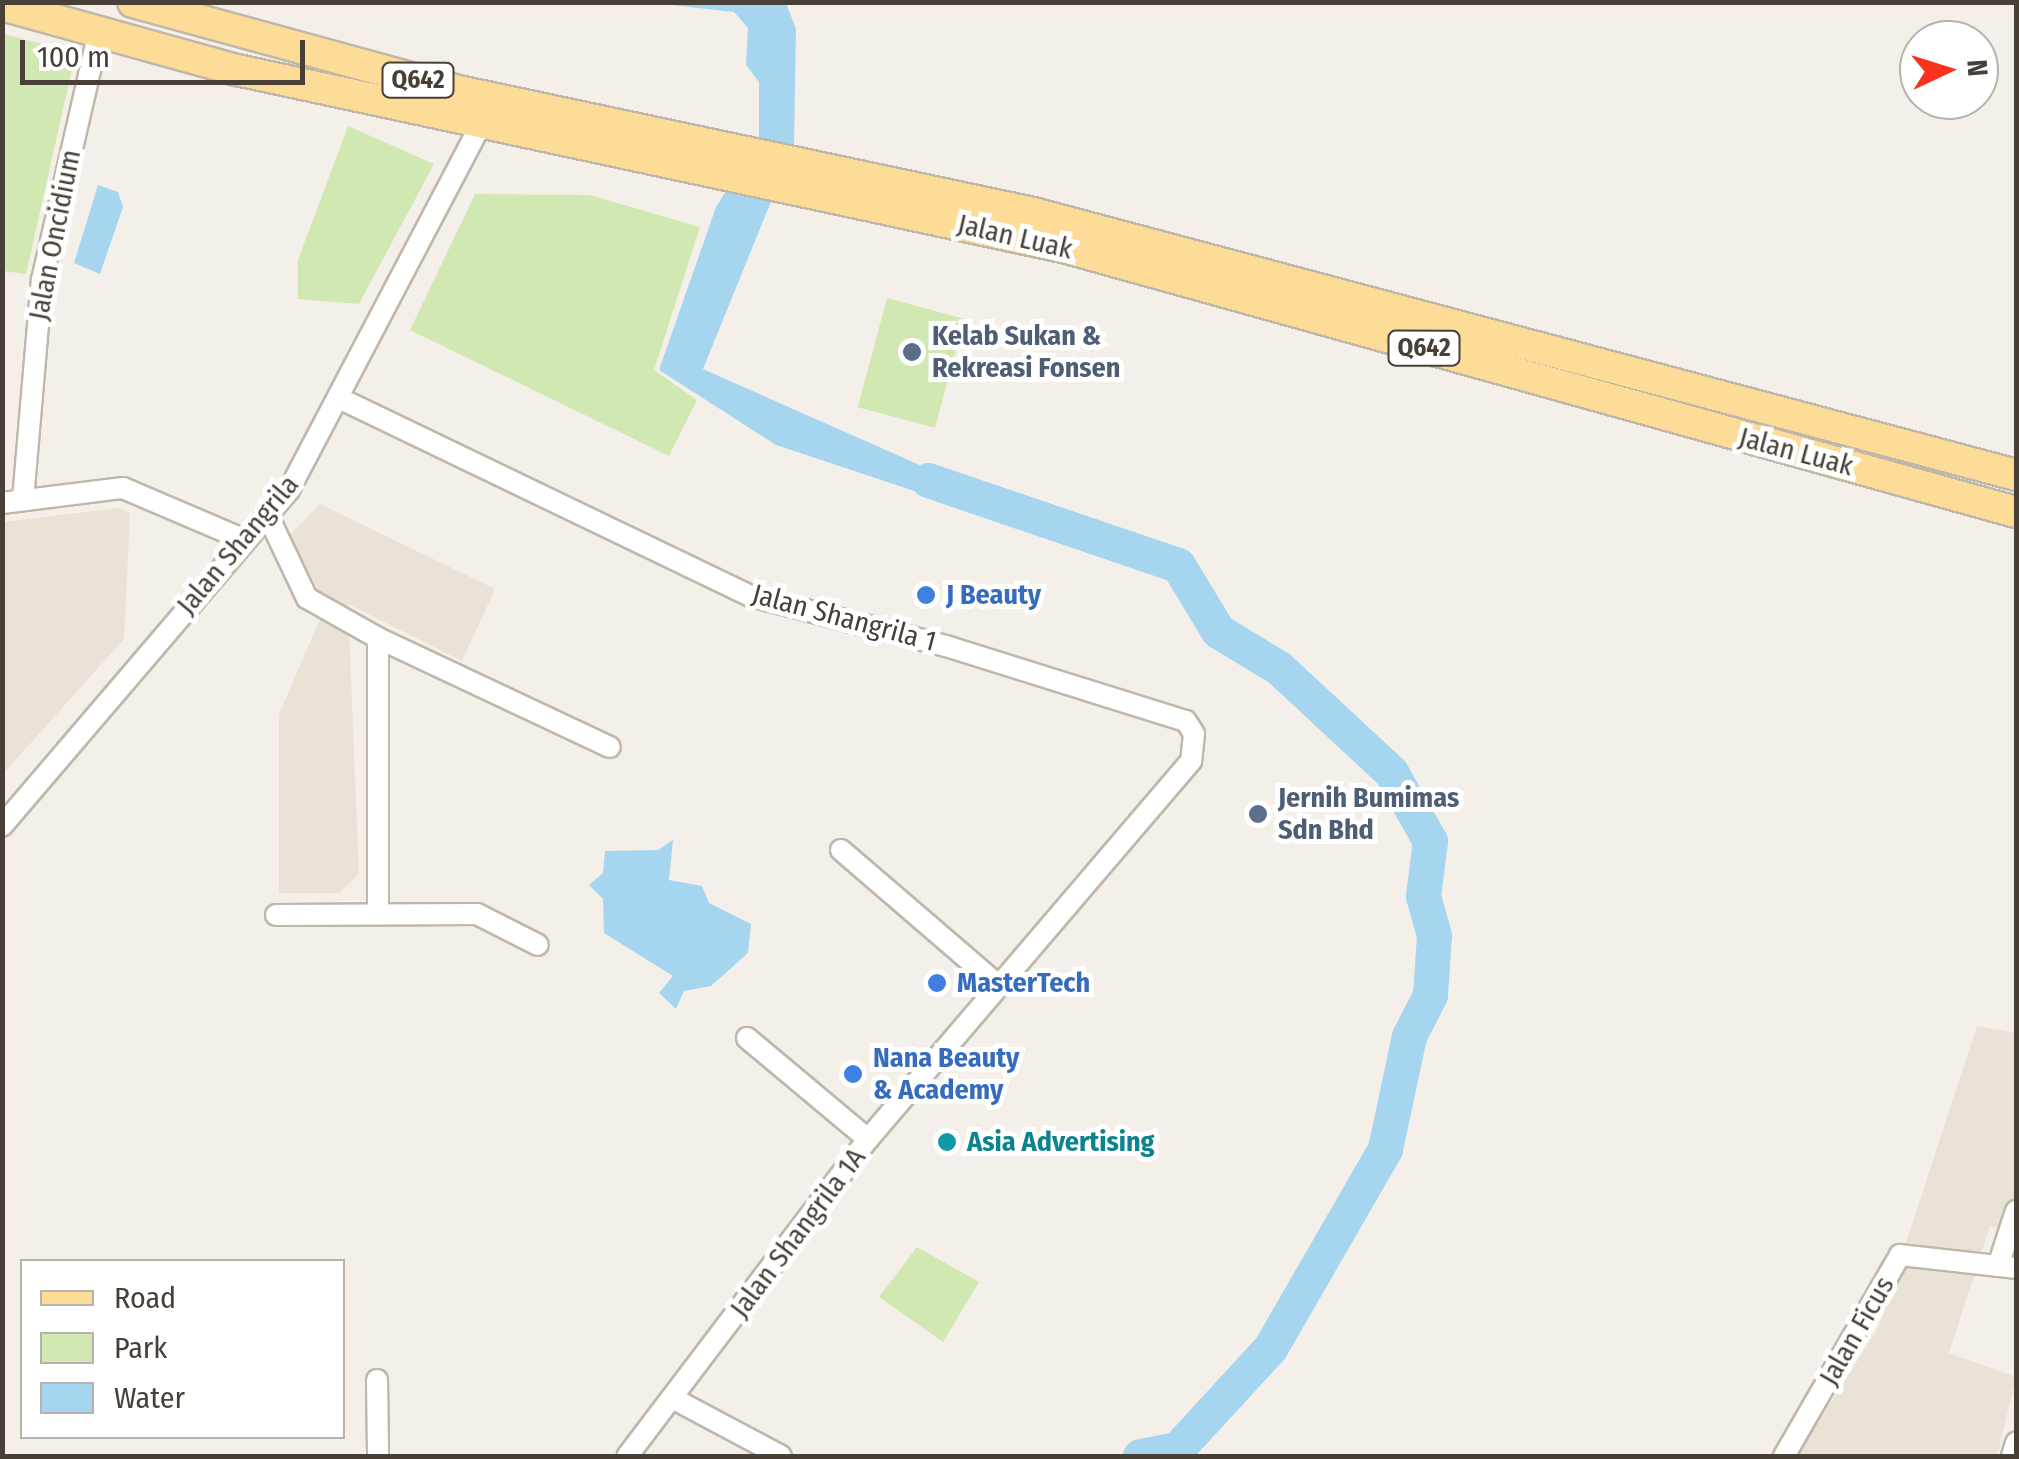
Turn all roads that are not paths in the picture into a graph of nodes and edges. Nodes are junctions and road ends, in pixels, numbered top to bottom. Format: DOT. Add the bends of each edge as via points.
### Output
graph roads {
  1 [pos="133,2"];
  2 [pos="2,5"];
  3 [pos="99,32"];
  4 [pos="481,125"];
  5 [pos="704,156"];
  6 [pos="832,183"];
  7 [pos="340,398"];
  8 [pos="2016,478"];
  9 [pos="13,502"];
  10 [pos="2016,512"];
  11 [pos="268,516"];
  12 [pos="245,540"];
  13 [pos="378,638"];
  14 [pos="1194,734"];
  15 [pos="610,748"];
  16 [pos="2,826"];
  17 [pos="841,850"];
  18 [pos="378,913"];
  19 [pos="276,915"];
  20 [pos="538,945"];
  21 [pos="997,984"];
  22 [pos="747,1038"];
  23 [pos="868,1139"];
  24 [pos="2016,1211"];
  25 [pos="2007,1267"];
  26 [pos="377,1380"];
  27 [pos="674,1400"];
  28 [pos="2016,1443"];
  29 [pos="378,1456"];
  30 [pos="626,1456"];
  31 [pos="781,1456"];
  32 [pos="1784,1456"];
  33 [pos="2012,1456"];
  1 -- 5 [label="main road, Jalan Luak / Q642"];
  2 -- 3 [label="main road, Jalan Luak / Q642"];
  3 -- 4 [label="main road, Jalan Luak / Q642"];
  3 -- 9 [label="street, Jalan Oncidium" via="42,280"];
  4 -- 5 [label="main road, Jalan Luak / Q642"];
  4 -- 7 [label="street, Jalan Shangrila"];
  5 -- 6 [label="main road, Jalan Luak / Q642"];
  6 -- 8 [label="main road, Jalan Luak / Q642" via="1310,285"];
  6 -- 10 [label="main road, Jalan Luak / Q642"];
  7 -- 11 [label="street, Jalan Shangrila"];
  7 -- 14 [label="street, Jalan Shangrila 1" via="752,596 962,651 1186,721"];
  9 -- 12 [label="street" via="123,488"];
  11 -- 12 [label="street, Jalan Shangrila"];
  11 -- 13 [label="street" via="307,598"];
  12 -- 16 [label="street, Jalan Shangrila"];
  13 -- 15 [label="street"];
  13 -- 18 [label="street"];
  14 -- 21 [label="street, Jalan Shangrila 1A" via="1191,761"];
  17 -- 21 [label="street"];
  18 -- 19 [label="street"];
  18 -- 20 [label="street" via="476,914"];
  21 -- 23 [label="street, Jalan Shangrila 1A"];
  22 -- 23 [label="street"];
  23 -- 27 [label="street, Jalan Shangrila 1A"];
  24 -- 25 [label="street"];
  25 -- 32 [label="street, Jalan Ficus" via="1900,1255"];
  26 -- 29 [label="street"];
  27 -- 30 [label="street, Jalan Shangrila 1A"];
  27 -- 31 [label="street"];
  28 -- 33 [label="street"];
}
